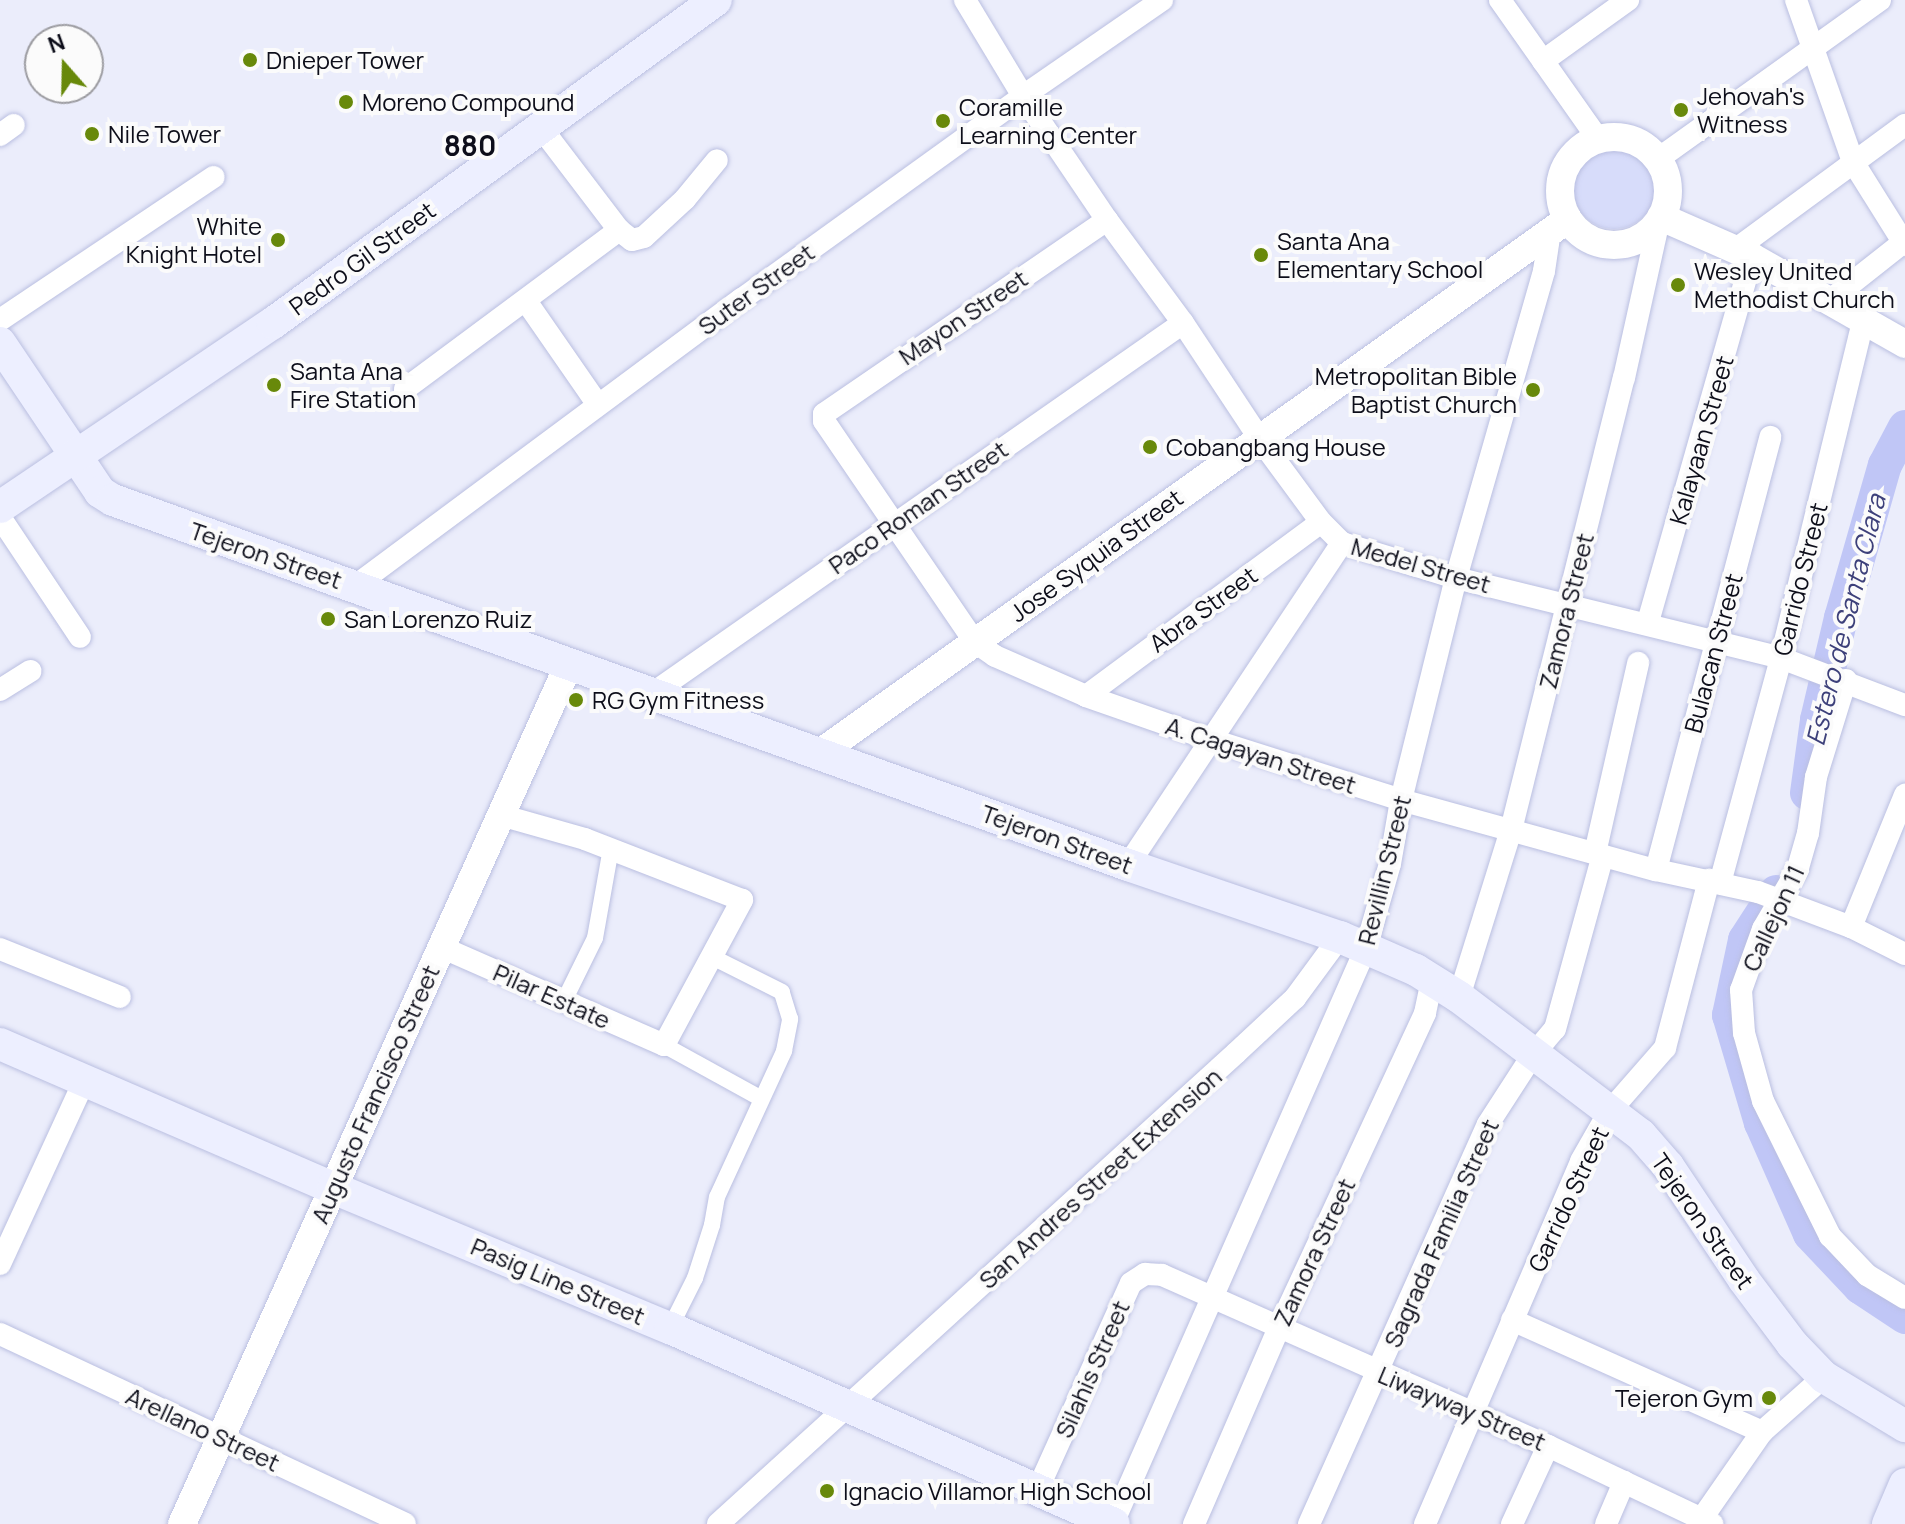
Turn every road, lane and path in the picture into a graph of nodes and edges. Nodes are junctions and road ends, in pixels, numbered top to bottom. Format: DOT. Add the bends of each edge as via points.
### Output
graph roads {
  1 [pos="716,0"];
  2 [pos="965,0"];
  3 [pos="1162,0"];
  4 [pos="1500,0"];
  5 [pos="1628,0"];
  6 [pos="1796,0"];
  7 [pos="1880,0"];
  8 [pos="1812,48"];
  9 [pos="1543,61"];
  10 [pos="1023,96"];
  11 [pos="1905,125"];
  12 [pos="542,129"];
  13 [pos="1598,139"];
  14 [pos="1658,159"];
  15 [pos="717,160"];
  16 [pos="1853,162"];
  17 [pos="214,177"];
  18 [pos="1660,219"];
  19 [pos="1107,220"];
  20 [pos="1559,225"];
  21 [pos="619,230"];
  22 [pos="1904,243"];
  23 [pos="1744,253"];
  24 [pos="526,301"];
  25 [pos="1829,301"];
  26 [pos="0,320"];
  27 [pos="1863,321"];
  28 [pos="1183,323"];
  29 [pos="0,343"];
  30 [pos="1905,344"];
  31 [pos="405,389"];
  32 [pos="598,405"];
  33 [pos="823,418"];
  34 [pos="1770,437"];
  35 [pos="1259,438"];
  36 [pos="77,456"];
  37 [pos="0,507"];
  38 [pos="0,517"];
  39 [pos="1321,522"];
  40 [pos="894,523"];
  41 [pos="1342,543"];
  42 [pos="1456,578"];
  43 [pos="355,586"];
  44 [pos="1568,604"];
  45 [pos="1648,622"];
  46 [pos="80,637"];
  47 [pos="975,642"];
  48 [pos="1715,642"];
  49 [pos="1781,658"];
  50 [pos="1638,663"];
  51 [pos="569,664"];
  52 [pos="31,671"];
  53 [pos="1837,677"];
  54 [pos="0,690"];
  55 [pos="653,693"];
  56 [pos="1086,696"];
  57 [pos="1905,705"];
  58 [pos="1209,739"];
  59 [pos="820,753"];
  60 [pos="1905,795"];
  61 [pos="1401,800"];
  62 [pos="500,815"];
  63 [pos="1511,830"];
  64 [pos="611,848"];
  65 [pos="1599,854"];
  66 [pos="1128,865"];
  67 [pos="1656,870"];
  68 [pos="1714,882"];
  69 [pos="1772,897"];
  70 [pos="1851,927"];
  71 [pos="1353,943"];
  72 [pos="441,947"];
  73 [pos="0,949"];
  74 [pos="1905,954"];
  75 [pos="710,956"];
  76 [pos="1445,988"];
  77 [pos="120,997"];
  78 [pos="564,1001"];
  79 [pos="0,1044"];
  80 [pos="664,1045"];
  81 [pos="1532,1056"];
  82 [pos="84,1081"];
  83 [pos="760,1098"];
  84 [pos="1609,1112"];
  85 [pos="333,1188"];
  86 [pos="0,1264"];
  87 [pos="1211,1297"];
  88 [pos="1905,1298"];
  89 [pos="1512,1320"];
  90 [pos="670,1328"];
  91 [pos="1279,1328"];
  92 [pos="0,1334"];
  93 [pos="1378,1372"];
  94 [pos="1824,1377"];
  95 [pos="848,1408"];
  96 [pos="1473,1414"];
  97 [pos="1905,1426"];
  98 [pos="1762,1432"];
  99 [pos="221,1438"];
  100 [pos="1548,1446"];
  101 [pos="1624,1482"];
  102 [pos="1905,1484"];
  103 [pos="1037,1491"];
  104 [pos="1703,1522"];
  105 [pos="182,1524"];
  106 [pos="405,1524"];
  107 [pos="718,1524"];
  108 [pos="1113,1524"];
  109 [pos="1194,1524"];
  110 [pos="1309,1524"];
  111 [pos="1425,1524"];
  112 [pos="1512,1524"];
  113 [pos="1606,1524"];
  114 [pos="1888,1524"];
  1 -- 12 [label="main road, Pedro Gil Street"];
  2 -- 10 [label="street, Medel Street"];
  3 -- 10 [label="street, Suter Street"];
  4 -- 9 [label="street"];
  5 -- 9 [label="street"];
  6 -- 8 [label="street"];
  7 -- 8 [label="street"];
  8 -- 14 [label="street"];
  8 -- 16 [label="street"];
  9 -- 13 [label="street"];
  10 -- 19 [label="street, Medel Street"];
  10 -- 32 [label="street, Suter Street"];
  11 -- 16 [label="street"];
  12 -- 21 [label="street"];
  12 -- 36 [label="main road, Pedro Gil Street"];
  13 -- 14 [label="street" via="1635,141"];
  13 -- 20 [label="street" via="1583,146 1563,172"];
  14 -- 18 [label="street" via="1668,188"];
  15 -- 21 [label="street" via="644,237 632,240"];
  16 -- 22 [label="street"];
  16 -- 23 [label="street"];
  17 -- 26 [label="street"];
  18 -- 20 [label="street" via="1640,238 1615,244"];
  18 -- 23 [label="street"];
  18 -- 44 [label="street, Zamora Street"];
  19 -- 28 [label="street, Medel Street"];
  19 -- 33 [label="street, Mayon Street" via="826,411"];
  20 -- 35 [label="street, Jose Syquia Street"];
  20 -- 42 [label="street, Revillin Street"];
  21 -- 24 [label="street"];
  22 -- 25 [label="street"];
  23 -- 25 [label="street"];
  23 -- 45 [label="street, Kalayaan Street"];
  24 -- 31 [label="street"];
  24 -- 32 [label="street"];
  25 -- 27 [label="street"];
  27 -- 30 [label="street"];
  27 -- 49 [label="street, Garrido Street"];
  28 -- 35 [label="street, Medel Street"];
  28 -- 40 [label="street, Paco Roman Street"];
  29 -- 36 [label="main road, Tejeron Street"];
  32 -- 43 [label="street, Suter Street"];
  33 -- 40 [label="street, A. Cagayan Street"];
  34 -- 48 [label="street, Bulacan Street"];
  35 -- 39 [label="street, Medel Street"];
  35 -- 47 [label="street, Jose Syquia Street"];
  36 -- 37 [label="main road, Pedro Gil Street"];
  36 -- 43 [label="main road, Tejeron Street" via="100,492 113,500"];
  38 -- 46 [label="street"];
  39 -- 41 [label="street, Medel Street"];
  39 -- 56 [label="street, Abra Street"];
  40 -- 47 [label="street, A. Cagayan Street"];
  40 -- 55 [label="street, Paco Roman Street"];
  41 -- 42 [label="street, Medel Street"];
  41 -- 58 [label="street"];
  42 -- 44 [label="street, Medel Street"];
  42 -- 61 [label="street, Revillin Street"];
  43 -- 51 [label="main road, Tejeron Street"];
  44 -- 45 [label="street, Medel Street"];
  44 -- 63 [label="street, Zamora Street"];
  45 -- 48 [label="street, Medel Street"];
  47 -- 56 [label="street, A. Cagayan Street"];
  47 -- 59 [label="street, Jose Syquia Street"];
  48 -- 49 [label="street, Medel Street"];
  48 -- 67 [label="street, Bulacan Street"];
  49 -- 53 [label="street, Medel Street"];
  49 -- 68 [label="street, Garrido Street"];
  50 -- 65 [label="street, Sagrada Familia Street"];
  51 -- 55 [label="main road, Tejeron Street"];
  51 -- 62 [label="street, Augusto Francisco Street"];
  52 -- 54 [label="street"];
  53 -- 57 [label="street, Medel Street"];
  53 -- 69 [label="street, Callejon 11" via="1798,869"];
  55 -- 59 [label="main road, Tejeron Street"];
  56 -- 58 [label="street, A. Cagayan Street"];
  58 -- 61 [label="street, A. Cagayan Street"];
  58 -- 66 [label="street"];
  59 -- 66 [label="main road, Tejeron Street"];
  60 -- 70 [label="street"];
  61 -- 63 [label="street, A. Cagayan Street"];
  61 -- 71 [label="street, Revillin Street" via="1390,864"];
  62 -- 64 [label="street"];
  62 -- 72 [label="street, Augusto Francisco Street"];
  63 -- 65 [label="street, A. Cagayan Street"];
  63 -- 76 [label="street, Zamora Street"];
  64 -- 75 [label="street" via="742,900"];
  64 -- 78 [label="street" via="595,938"];
  65 -- 67 [label="street, A. Cagayan Street"];
  65 -- 81 [label="street, Sagrada Familia Street" via="1555,1029"];
  66 -- 71 [label="main road, Tejeron Street"];
  67 -- 68 [label="street, A. Cagayan Street"];
  68 -- 69 [label="street, A. Cagayan Street"];
  68 -- 84 [label="street, Garrido Street" via="1665,1048"];
  69 -- 70 [label="street, A. Cagayan Street"];
  69 -- 88 [label="street, Callejon 11" via="1741,990 1744,1033 1763,1101 1830,1236 1867,1275"];
  70 -- 74 [label="street, A. Cagayan Street"];
  71 -- 76 [label="main road, Tejeron Street"];
  71 -- 87 [label="street, Revillin Street"];
  71 -- 95 [label="street, San Andres Street Extension"];
  72 -- 78 [label="street, Pilar Estate"];
  72 -- 85 [label="street, Augusto Francisco Street"];
  73 -- 77 [label="street"];
  75 -- 80 [label="street"];
  75 -- 83 [label="street" via="782,992 790,1019 784,1051"];
  76 -- 81 [label="main road, Tejeron Street"];
  76 -- 91 [label="street, Zamora Street" via="1425,1013"];
  78 -- 80 [label="street, Pilar Estate"];
  79 -- 82 [label="main road, Pasig Line Street"];
  80 -- 83 [label="street"];
  81 -- 84 [label="main road, Tejeron Street"];
  81 -- 93 [label="street, Sagrada Familia Street" via="1488,1124"];
  82 -- 85 [label="main road, Pasig Line Street"];
  82 -- 86 [label="street"];
  83 -- 90 [label="street" via="717,1197 695,1278"];
  84 -- 89 [label="street, Garrido Street" via="1581,1161"];
  84 -- 94 [label="main road, Tejeron Street" via="1641,1135 1668,1166 1744,1280"];
  85 -- 90 [label="main road, Pasig Line Street"];
  85 -- 99 [label="street, Augusto Francisco Street"];
  87 -- 91 [label="street, Liwayway Street"];
  87 -- 103 [label="street, Silahis Street" via="1162,1275 1145,1274 1131,1283"];
  87 -- 108 [label="street, Revillin Street"];
  89 -- 96 [label="street, Garrido Street"];
  89 -- 98 [label="street"];
  90 -- 95 [label="main road, Pasig Line Street"];
  91 -- 93 [label="street, Liwayway Street"];
  91 -- 109 [label="street, Zamora Street"];
  92 -- 99 [label="street, Arellano Street"];
  93 -- 96 [label="street, Liwayway Street"];
  93 -- 110 [label="street, Sagrada Familia Street"];
  94 -- 97 [label="main road, Tejeron Street"];
  94 -- 98 [label="street"];
  95 -- 103 [label="main road, Pasig Line Street"];
  95 -- 107 [label="street, San Andres Street Extension"];
  96 -- 100 [label="street, Liwayway Street"];
  96 -- 111 [label="street, Garrido Street"];
  98 -- 104 [label="street"];
  99 -- 105 [label="street, Augusto Francisco Street"];
  99 -- 106 [label="street, Arellano Street"];
  100 -- 101 [label="street, Liwayway Street"];
  100 -- 112 [label="street"];
  101 -- 104 [label="street, Liwayway Street"];
  101 -- 113 [label="street"];
  102 -- 114 [label="main road"];
  103 -- 108 [label="main road, Pasig Line Street"];
}
